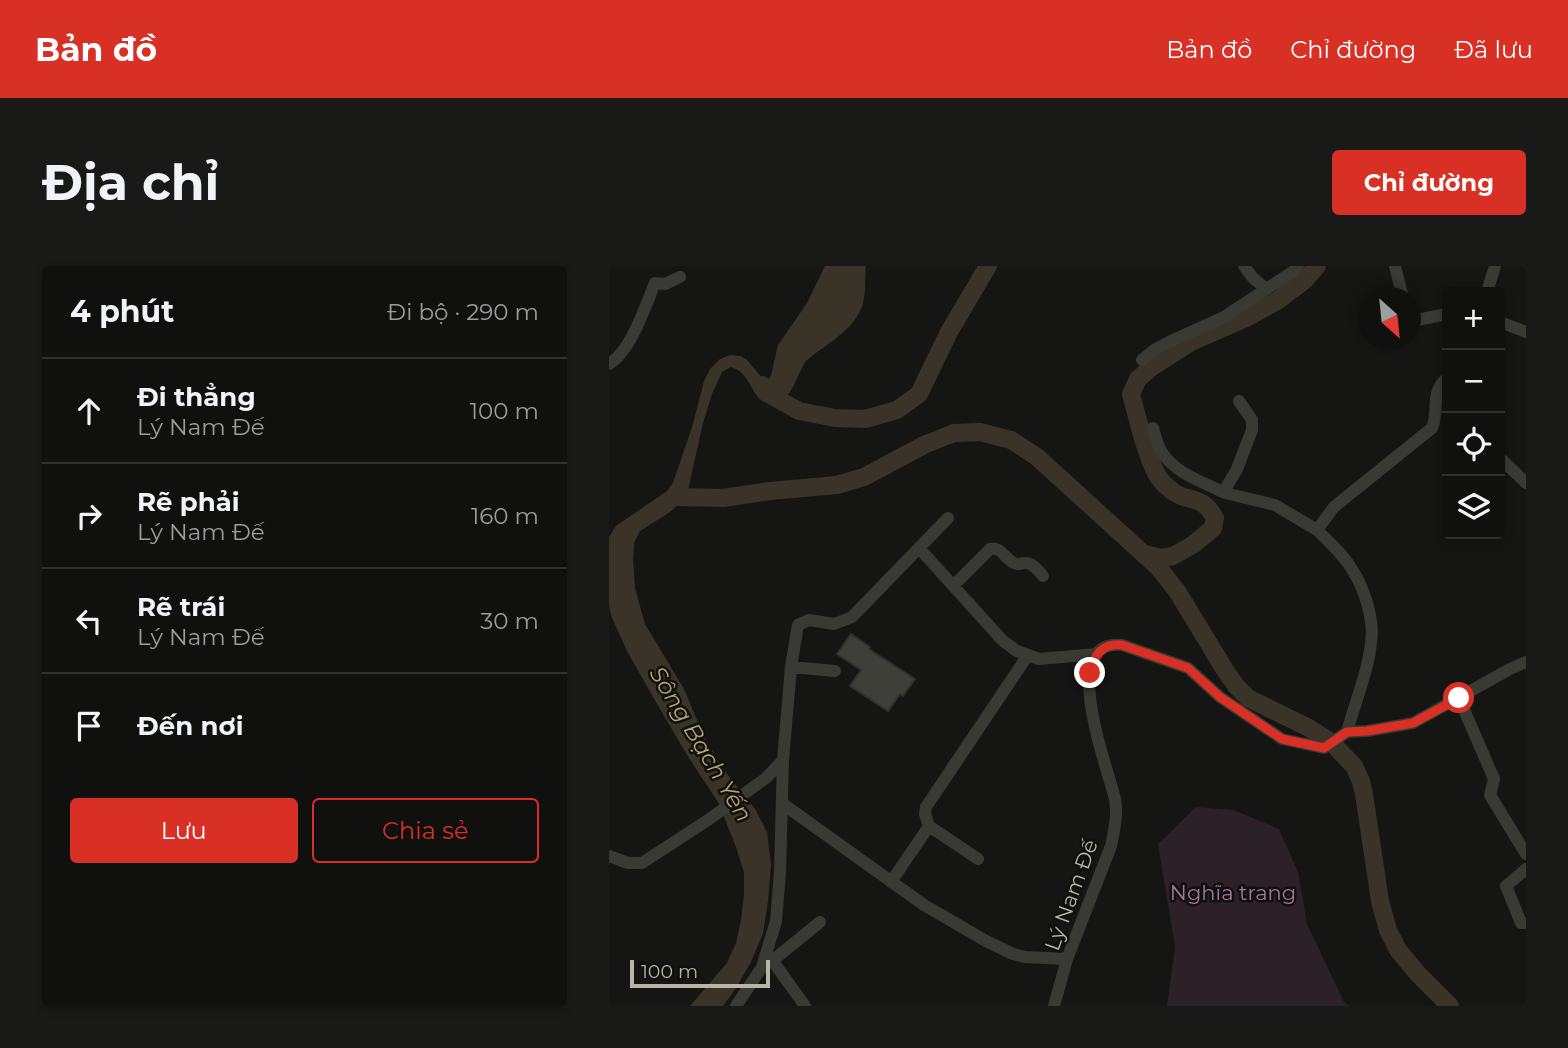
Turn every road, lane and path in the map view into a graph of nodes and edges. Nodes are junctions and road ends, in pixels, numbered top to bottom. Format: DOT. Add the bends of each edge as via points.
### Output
graph roads {
  1 [pos="1244,266"];
  2 [pos="1298,266"];
  3 [pos="1395,266"];
  4 [pos="1495,266"];
  5 [pos="680,277"];
  6 [pos="1400,287"];
  7 [pos="1489,287"];
  8 [pos="1265,288"];
  9 [pos="1442,315"];
  10 [pos="1421,319"];
  11 [pos="1505,324"];
  12 [pos="1526,332"];
  13 [pos="1142,360"];
  14 [pos="609,364"];
  15 [pos="1442,385"];
  16 [pos="1239,401"];
  17 [pos="1441,416"];
  18 [pos="1153,428"];
  19 [pos="1505,463"];
  20 [pos="1526,483"];
  21 [pos="1226,493"];
  22 [pos="948,518"];
  23 [pos="1317,530"];
  24 [pos="919,548"];
  25 [pos="1043,576"];
  26 [pos="953,586"];
  27 [pos="1097,654"];
  28 [pos="1028,655"];
  29 [pos="1526,662"];
  30 [pos="791,667"];
  31 [pos="835,671"];
  32 [pos="1459,698"];
  33 [pos="1347,732"];
  34 [pos="783,760"];
  35 [pos="783,804"];
  36 [pos="929,826"];
  37 [pos="1526,854"];
  38 [pos="609,856"];
  39 [pos="978,859"];
  40 [pos="1526,869"];
  41 [pos="891,882"];
  42 [pos="820,922"];
  43 [pos="1526,923"];
  44 [pos="769,957"];
  45 [pos="1067,958"];
  46 [pos="736,1006"];
  47 [pos="805,1006"];
  48 [pos="1054,1006"];
  1 -- 8 [label="street"];
  2 -- 8 [label="street"];
  3 -- 6 [label="street"];
  4 -- 7 [label="street"];
  5 -- 14 [label="street" via="655,283 633,335 617,360"];
  8 -- 13 [label="street" via="1224,317"];
  9 -- 10 [label="street"];
  11 -- 12 [label="street"];
  15 -- 17 [label="street" via="1435,400"];
  16 -- 21 [label="street" via="1252,420 1252,430"];
  17 -- 23 [label="street" via="1334,507"];
  18 -- 21 [label="street" via="1168,461"];
  19 -- 20 [label="street"];
  21 -- 23 [label="street" via="1275,505"];
  22 -- 24 [label="street"];
  23 -- 33 [label="street" via="1353,570 1372,623 1369,655"];
  24 -- 26 [label="street"];
  24 -- 30 [label="street" via="852,617 834,624 809,620 797,625"];
  25 -- 26 [label="street" via="1028,563 1016,565 995,548"];
  26 -- 28 [label="street" via="1003,641"];
  27 -- 28 [label="street" via="1039,659"];
  27 -- 33 [label="street" via="1106,646 1122,645 1188,668 1220,697 1282,739 1324,748"];
  27 -- 45 [label="street, Lý Nam Đế" via="1090,673 1091,710 1115,798 1115,829"];
  28 -- 36 [label="street" via="926,807"];
  29 -- 32 [label="street"];
  30 -- 31 [label="street"];
  30 -- 34 [label="street"];
  32 -- 33 [label="street" via="1413,723"];
  32 -- 37 [label="street" via="1494,779 1490,795"];
  34 -- 35 [label="street"];
  34 -- 38 [label="street" via="766,778 642,863"];
  35 -- 41 [label="street"];
  35 -- 44 [label="street" via="776,921"];
  36 -- 39 [label="street"];
  36 -- 41 [label="street"];
  40 -- 43 [label="street" via="1506,886 1521,923"];
  41 -- 45 [label="street" via="1013,954"];
  42 -- 44 [label="street"];
  44 -- 46 [label="street"];
  44 -- 47 [label="street"];
  45 -- 48 [label="street, Lý Nam Đế"];
}
